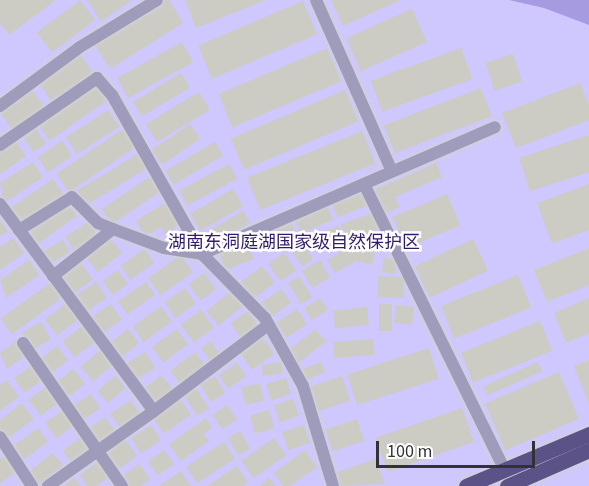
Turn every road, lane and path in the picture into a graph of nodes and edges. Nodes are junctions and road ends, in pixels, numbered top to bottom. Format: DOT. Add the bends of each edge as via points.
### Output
graph roads {
  1 [pos="157,0"];
  2 [pos="316,0"];
  3 [pos="0,106"];
  4 [pos="495,127"];
  5 [pos="0,145"];
  6 [pos="391,169"];
  7 [pos="364,184"];
  8 [pos="0,204"];
  9 [pos="19,230"];
  10 [pos="113,230"];
  11 [pos="202,254"];
  12 [pos="53,276"];
  13 [pos="268,325"];
  14 [pos="23,343"];
  15 [pos="154,411"];
  16 [pos="589,434"];
  17 [pos="0,437"];
  18 [pos="589,450"];
  19 [pos="98,451"];
  20 [pos="504,469"];
  21 [pos="32,486"];
  22 [pos="48,486"];
  23 [pos="122,486"];
  24 [pos="333,486"];
  25 [pos="466,486"];
  26 [pos="507,486"];
  1 -- 3 [label="street" via="80,47"];
  2 -- 6 [label="street"];
  4 -- 6 [label="street"];
  5 -- 11 [label="street" via="97,78 112,95"];
  6 -- 7 [label="street"];
  7 -- 11 [label="street"];
  7 -- 20 [label="street"];
  8 -- 9 [label="street"];
  9 -- 10 [label="street" via="72,197 98,223"];
  9 -- 12 [label="street"];
  10 -- 11 [label="street" via="164,248"];
  10 -- 12 [label="street"];
  11 -- 13 [label="street"];
  12 -- 15 [label="street"];
  13 -- 15 [label="street"];
  13 -- 24 [label="street" via="303,386"];
  14 -- 19 [label="street"];
  15 -- 19 [label="street"];
  16 -- 20 [label="main road"];
  17 -- 21 [label="street"];
  18 -- 26 [label="main road"];
  19 -- 22 [label="street"];
  19 -- 23 [label="street"];
  20 -- 25 [label="main road"];
}
